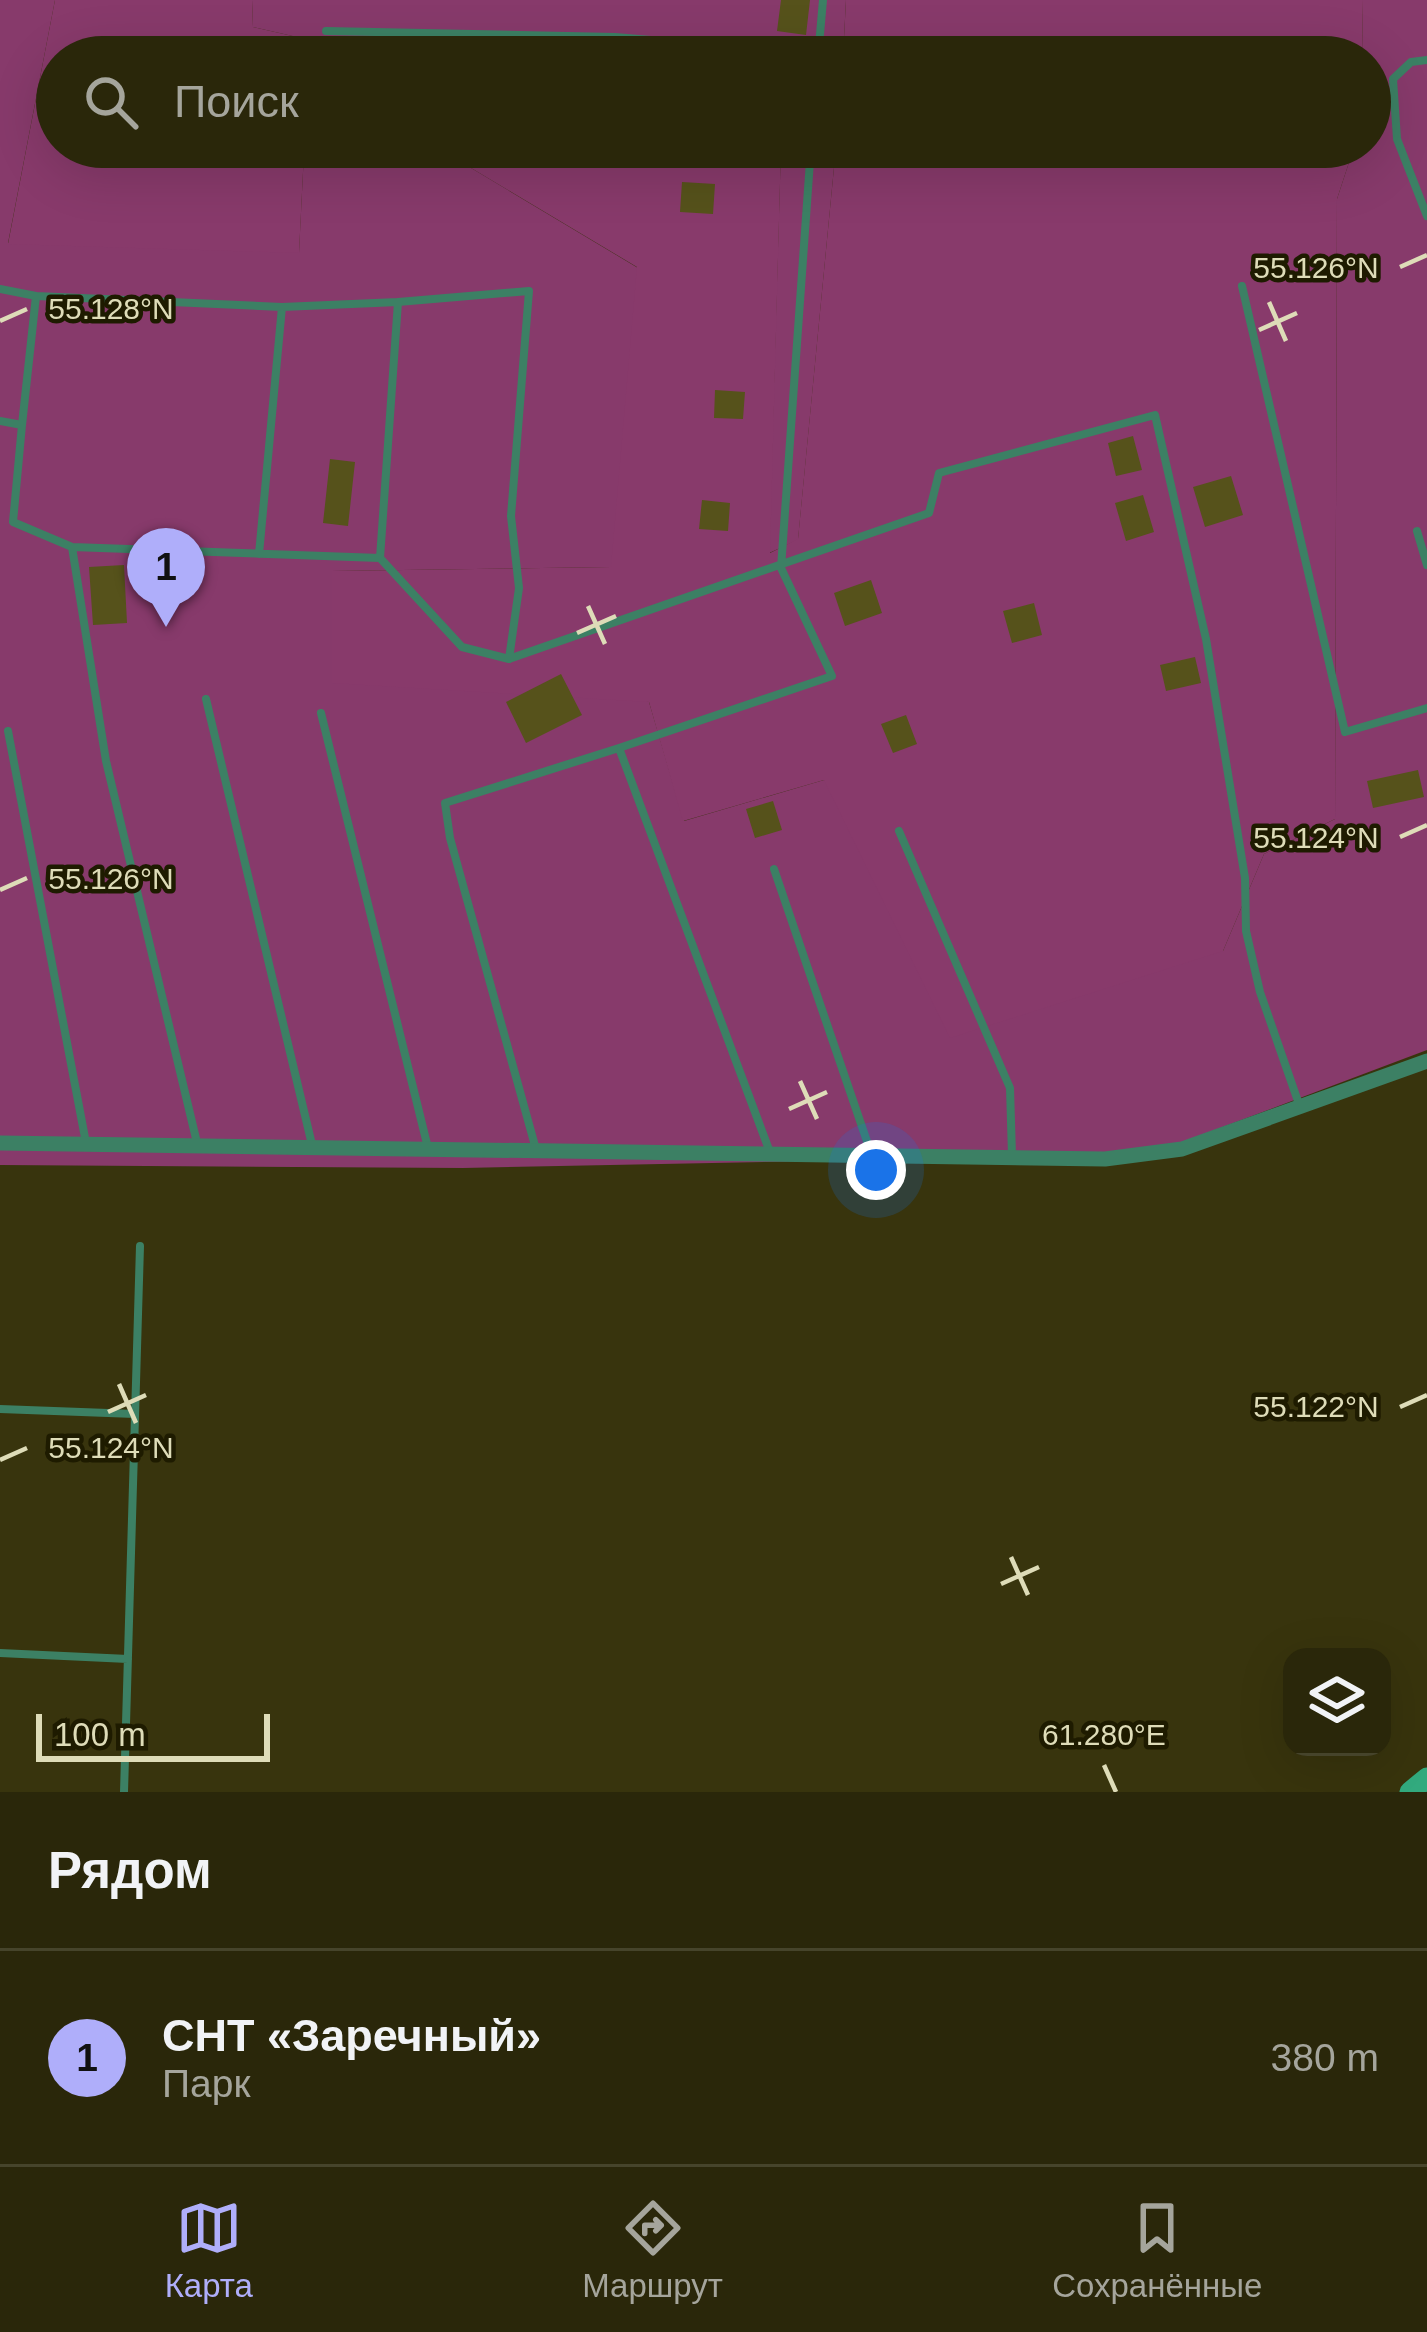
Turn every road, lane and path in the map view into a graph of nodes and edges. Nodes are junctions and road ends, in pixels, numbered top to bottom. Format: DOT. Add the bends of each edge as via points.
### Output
graph roads {
  1 [pos="823,0"];
  2 [pos="326,31"];
  3 [pos="532,36"];
  4 [pos="820,36"];
  5 [pos="1427,60"];
  6 [pos="810,168"];
  7 [pos="1427,216"];
  8 [pos="1242,286"];
  9 [pos="0,289"];
  10 [pos="36,296"];
  11 [pos="398,302"];
  12 [pos="282,307"];
  13 [pos="0,421"];
  14 [pos="22,425"];
  15 [pos="1417,532"];
  16 [pos="72,547"];
  17 [pos="259,554"];
  18 [pos="380,558"];
  19 [pos="1427,565"];
  20 [pos="781,568"];
  21 [pos="508,659"];
  22 [pos="206,699"];
  23 [pos="1427,708"];
  24 [pos="321,713"];
  25 [pos="8,731"];
  26 [pos="619,748"];
  27 [pos="899,831"];
  28 [pos="774,869"];
  29 [pos="1427,1061"];
  30 [pos="1300,1107"];
  31 [pos="0,1143"];
  32 [pos="86,1146"];
  33 [pos="199,1148"];
  34 [pos="313,1150"];
  35 [pos="430,1153"];
  36 [pos="538,1155"];
  37 [pos="772,1156"];
  38 [pos="872,1157"];
  39 [pos="1012,1158"];
  40 [pos="140,1246"];
  41 [pos="0,1409"];
  42 [pos="135,1414"];
  43 [pos="0,1653"];
  44 [pos="128,1659"];
  45 [pos="1427,1778"];
  46 [pos="124,1792"];
  47 [pos="1411,1792"];
  1 -- 4 [label="lane"];
  2 -- 3 [label="lane"];
  5 -- 7 [label="lane" via="1411,62 1393,79 1397,139"];
  6 -- 20 [label="lane"];
  8 -- 23 [label="lane" via="1346,732"];
  9 -- 10 [label="lane"];
  10 -- 12 [label="lane"];
  10 -- 14 [label="lane"];
  11 -- 12 [label="lane"];
  11 -- 18 [label="lane"];
  11 -- 21 [label="lane" via="529,291 511,516 519,588"];
  12 -- 17 [label="lane"];
  13 -- 14 [label="lane"];
  14 -- 16 [label="lane" via="13,522"];
  15 -- 19 [label="lane"];
  16 -- 17 [label="lane"];
  16 -- 33 [label="lane" via="106,760"];
  17 -- 18 [label="lane"];
  18 -- 21 [label="lane" via="462,646"];
  20 -- 21 [label="lane"];
  20 -- 26 [label="lane" via="832,676"];
  20 -- 30 [label="lane" via="929,513 939,473 1155,415 1206,639 1245,878 1246,931"];
  22 -- 34 [label="lane"];
  24 -- 35 [label="lane"];
  25 -- 32 [label="lane"];
  26 -- 36 [label="lane" via="446,803"];
  26 -- 37 [label="lane"];
  27 -- 39 [label="lane" via="1010,1088"];
  28 -- 38 [label="lane"];
  29 -- 30 [label="street"];
  30 -- 39 [label="street" via="1182,1149"];
  31 -- 32 [label="street"];
  32 -- 33 [label="street"];
  33 -- 34 [label="street"];
  34 -- 35 [label="street"];
  35 -- 36 [label="street"];
  36 -- 37 [label="street"];
  37 -- 38 [label="street"];
  38 -- 39 [label="street"];
  40 -- 42 [label="lane"];
  41 -- 42 [label="lane"];
  42 -- 44 [label="lane"];
  43 -- 44 [label="lane"];
  44 -- 46 [label="lane"];
  45 -- 47 [label="street"];
}
